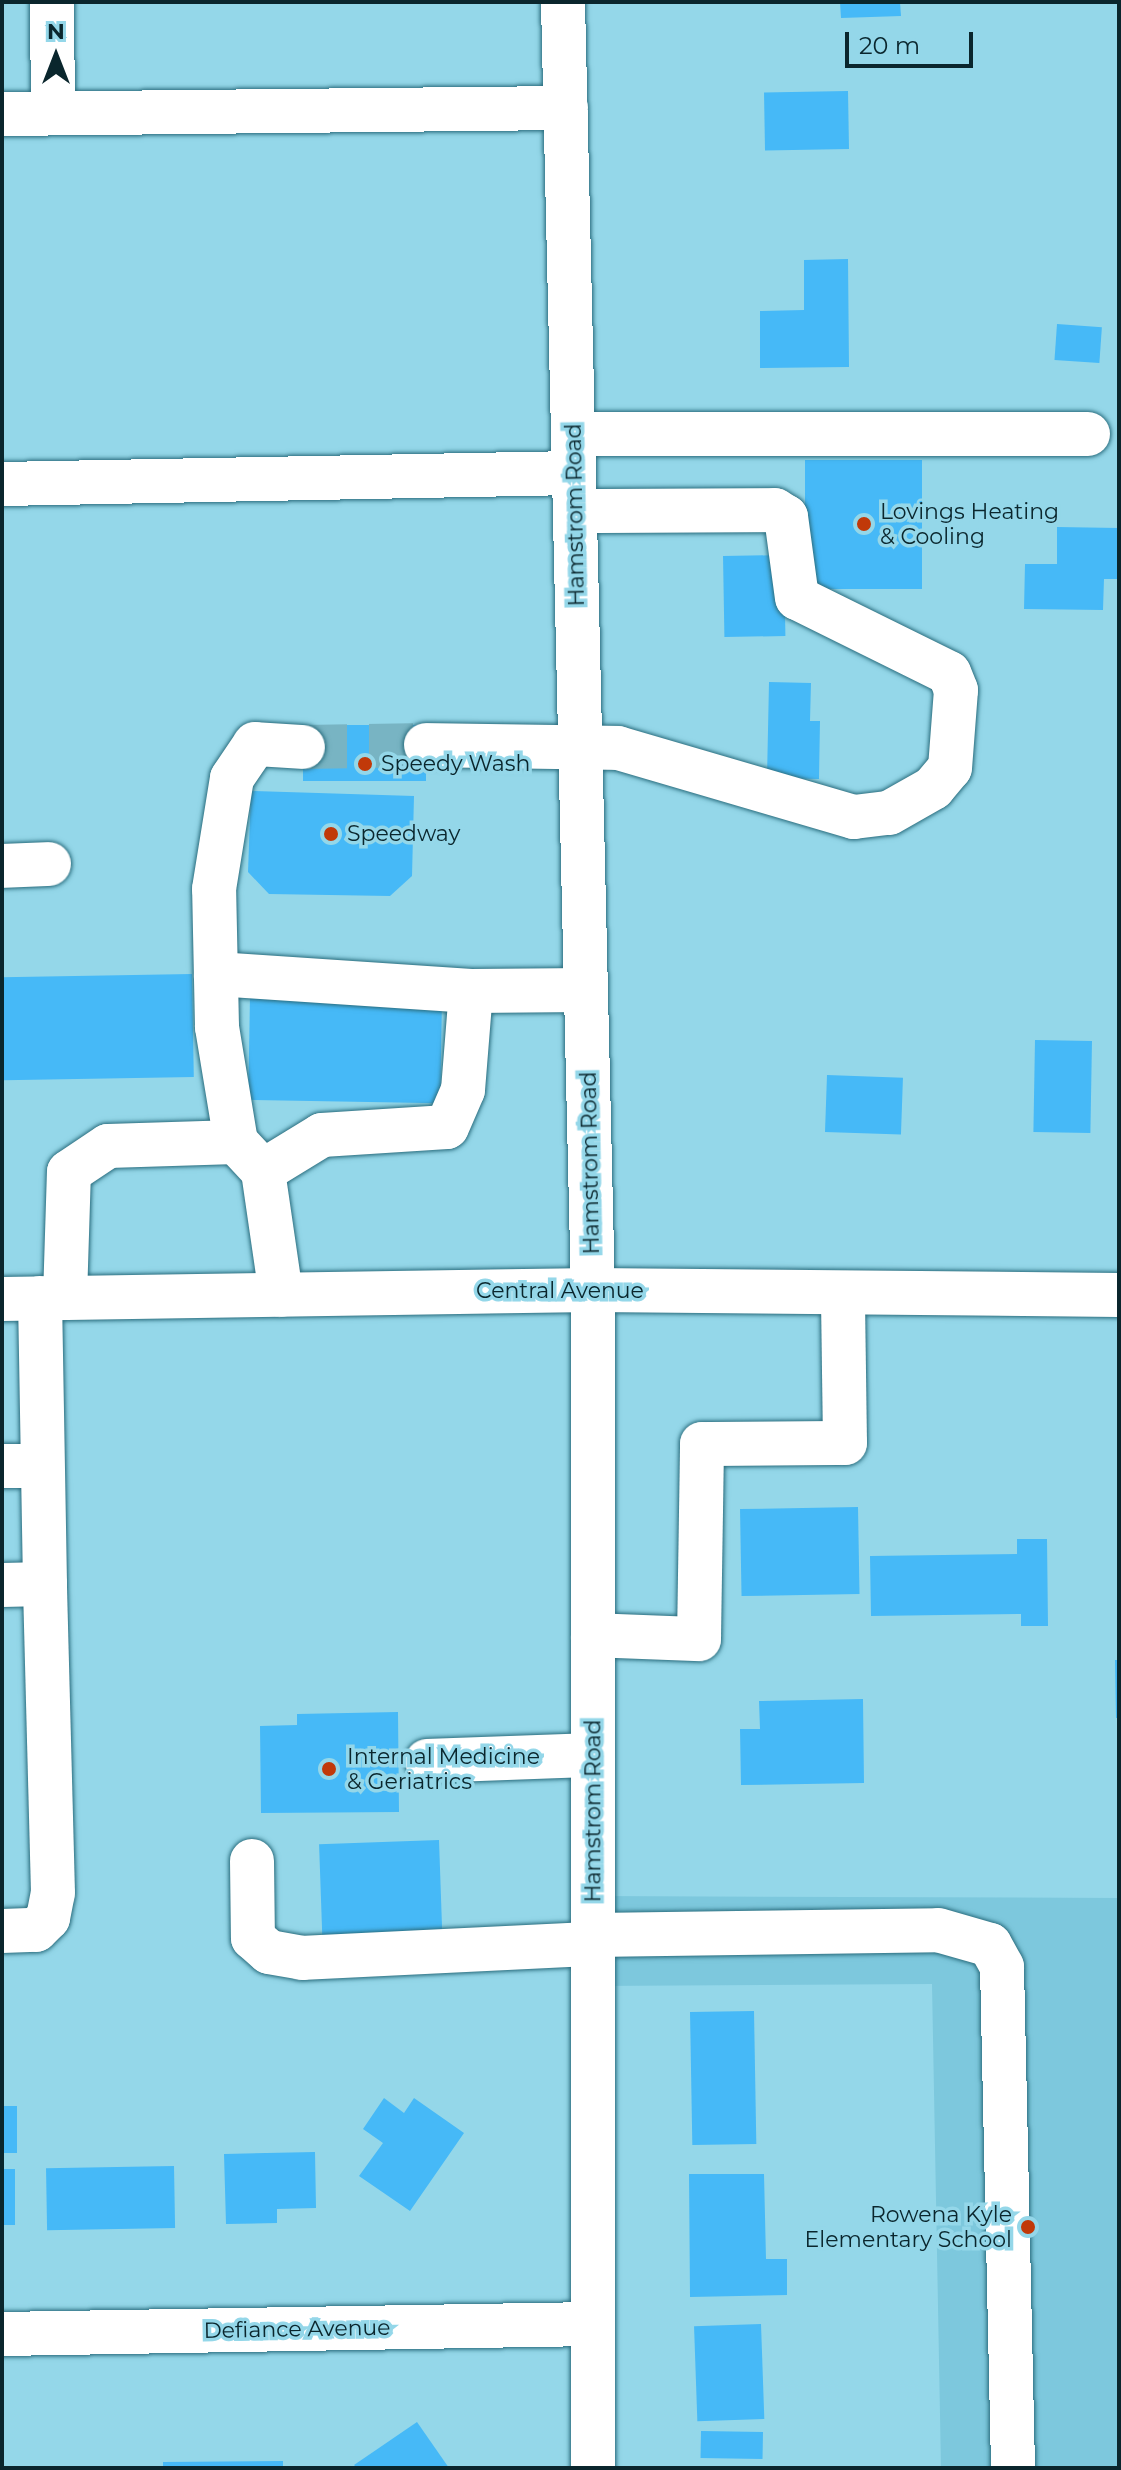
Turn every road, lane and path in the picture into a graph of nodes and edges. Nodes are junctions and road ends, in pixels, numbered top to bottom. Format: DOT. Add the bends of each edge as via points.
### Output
graph roads {
  1 [pos="52,2"];
  2 [pos="563,2"];
  3 [pos="566,108"];
  4 [pos="53,113"];
  5 [pos="2,114"];
  6 [pos="1088,434"];
  7 [pos="574,473"];
  8 [pos="2,484"];
  9 [pos="580,743"];
  10 [pos="426,745"];
  11 [pos="303,747"];
  12 [pos="49,864"];
  13 [pos="2,866"];
  14 [pos="216,974"];
  15 [pos="586,990"];
  16 [pos="471,991"];
  17 [pos="250,1157"];
  18 [pos="593,1290"];
  19 [pos="843,1293"];
  20 [pos="281,1295"];
  21 [pos="1119,1295"];
  22 [pos="35,1298"];
  23 [pos="22,1466"];
  24 [pos="45,1584"];
  25 [pos="2,1585"];
  26 [pos="593,1635"];
  27 [pos="593,1755"];
  28 [pos="427,1761"];
  29 [pos="252,1861"];
  30 [pos="2,1931"];
  31 [pos="593,1939"];
  32 [pos="593,2324"];
  33 [pos="2,2334"];
  34 [pos="593,2468"];
  35 [pos="1013,2468"];
  1 -- 4 [label="street"];
  2 -- 3 [label="street, Hamstrom Road"];
  3 -- 4 [label="street"];
  3 -- 7 [label="street, Hamstrom Road"];
  4 -- 5 [label="street"];
  6 -- 7 [label="street"];
  7 -- 8 [label="street"];
  7 -- 9 [label="street, Hamstrom Road"];
  7 -- 9 [label="street" via="775,510 792,532 797,598 929,659 956,690 950,768 933,788 889,813 818,812 618,748"];
  9 -- 10 [label="street"];
  9 -- 15 [label="street, Hamstrom Road"];
  11 -- 14 [label="street" via="255,744 232,778 214,889"];
  12 -- 13 [label="street"];
  14 -- 16 [label="street"];
  14 -- 17 [label="street"];
  15 -- 16 [label="street"];
  15 -- 18 [label="street, Hamstrom Road"];
  16 -- 17 [label="street" via="463,1090 447,1127 322,1135"];
  17 -- 20 [label="street"];
  17 -- 22 [label="street" via="108,1146 69,1172"];
  18 -- 19 [label="street, Central Avenue"];
  18 -- 20 [label="street, Central Avenue"];
  18 -- 26 [label="street, Hamstrom Road"];
  19 -- 21 [label="street, Central Avenue"];
  19 -- 26 [label="street" via="845,1443 702,1444 699,1639"];
  20 -- 22 [label="street, Central Avenue"];
  22 -- 23 [label="street"];
  23 -- 24 [label="street"];
  24 -- 25 [label="street"];
  24 -- 30 [label="street" via="53,1893 36,1930"];
  26 -- 27 [label="street, Hamstrom Road"];
  27 -- 28 [label="street"];
  27 -- 31 [label="street, Hamstrom Road"];
  29 -- 31 [label="street" via="253,1938 269,1952 302,1958"];
  31 -- 32 [label="street, Hamstrom Road"];
  31 -- 35 [label="street" via="938,1930 990,1945 1002,1967"];
  32 -- 33 [label="street, Defiance Avenue"];
  32 -- 34 [label="street, Hamstrom Road"];
}
